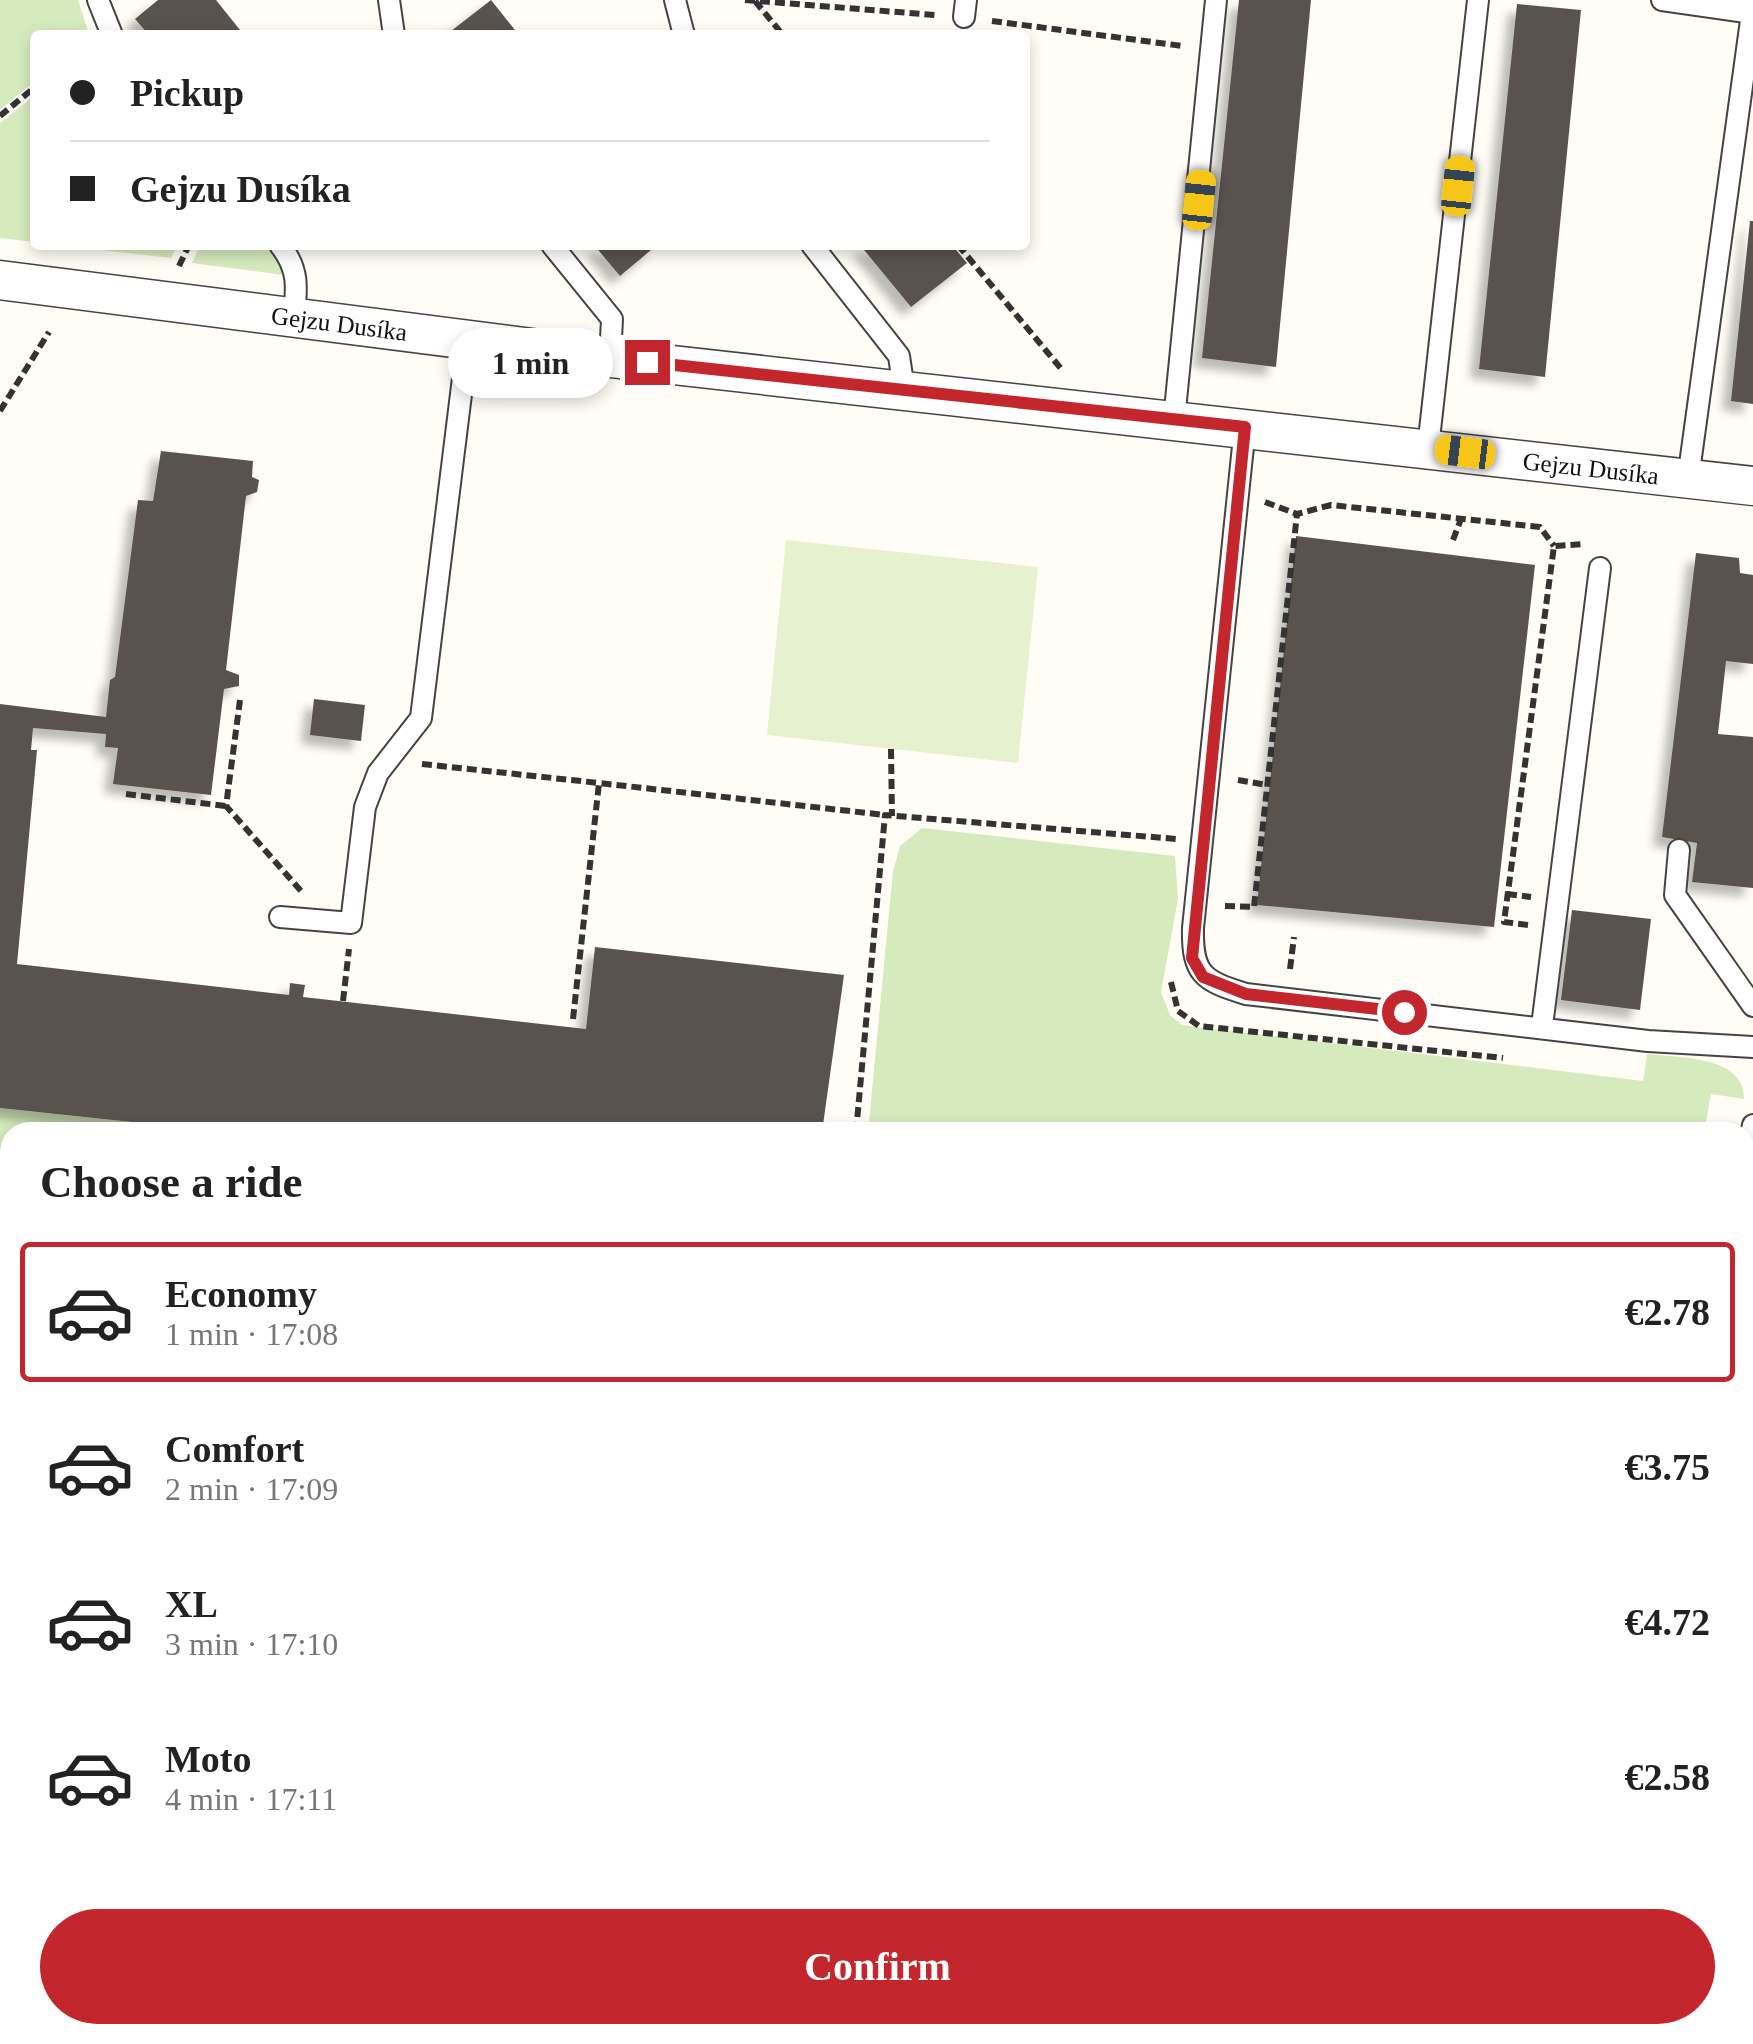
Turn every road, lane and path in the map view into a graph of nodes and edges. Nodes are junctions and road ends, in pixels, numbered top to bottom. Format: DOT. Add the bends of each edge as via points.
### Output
graph roads {
  1 [pos="98,0"];
  2 [pos="388,0"];
  3 [pos="675,0"];
  4 [pos="754,0"];
  5 [pos="1216,0"];
  6 [pos="1478,0"];
  7 [pos="1662,0"];
  8 [pos="1742,0"];
  9 [pos="1752,13"];
  10 [pos="110,30"];
  11 [pos="393,30"];
  12 [pos="683,30"];
  13 [pos="779,30"];
  14 [pos="30,92"];
  15 [pos="0,116"];
  16 [pos="186,250"];
  17 [pos="284,250"];
  18 [pos="556,250"];
  19 [pos="816,250"];
  20 [pos="962,250"];
  21 [pos="178,267"];
  22 [pos="0,280"];
  23 [pos="294,317"];
  24 [pos="49,332"];
  25 [pos="464,339"];
  26 [pos="610,358"];
  27 [pos="1064,372"];
  28 [pos="904,390"];
  29 [pos="0,411"];
  30 [pos="1174,420"];
  31 [pos="1245,427"];
  32 [pos="1428,448"];
  33 [pos="1688,478"];
  34 [pos="1753,486"];
  35 [pos="1266,487"];
  36 [pos="1297,514"];
  37 [pos="1460,520"];
  38 [pos="1453,540"];
  39 [pos="1554,546"];
  40 [pos="1600,568"];
  41 [pos="240,700"];
  42 [pos="891,749"];
  43 [pos="389,760"];
  44 [pos="600,783"];
  45 [pos="126,794"];
  46 [pos="226,806"];
  47 [pos="888,816"];
  48 [pos="1183,840"];
  49 [pos="1679,850"];
  50 [pos="280,917"];
  51 [pos="1222,920"];
  52 [pos="329,922"];
  53 [pos="351,924"];
  54 [pos="1294,937"];
  55 [pos="1530,945"];
  56 [pos="1289,984"];
  57 [pos="343,1001"];
  58 [pos="1753,1006"];
  59 [pos="573,1020"];
  60 [pos="1542,1026"];
  61 [pos="1753,1047"];
  62 [pos="857,1122"];
  1 -- 10 [label="lane"];
  2 -- 11 [label="lane"];
  3 -- 12 [label="lane"];
  4 -- 13 [label="path"];
  5 -- 30 [label="lane"];
  6 -- 32 [label="lane"];
  7 -- 9 [label="lane"];
  8 -- 9 [label="lane"];
  9 -- 33 [label="lane"];
  14 -- 15 [label="path"];
  16 -- 21 [label="path"];
  17 -- 23 [label="lane" via="298,282"];
  18 -- 26 [label="lane" via="612,319"];
  19 -- 28 [label="lane" via="899,356"];
  20 -- 27 [label="path"];
  22 -- 23 [label="street, Gejzu Dusíka"];
  23 -- 25 [label="street, Gejzu Dusíka"];
  24 -- 29 [label="path"];
  25 -- 26 [label="street, Gejzu Dusíka"];
  25 -- 43 [label="lane" via="421,718"];
  26 -- 28 [label="street, Gejzu Dusíka"];
  28 -- 30 [label="street, Gejzu Dusíka"];
  30 -- 31 [label="street, Gejzu Dusíka"];
  31 -- 32 [label="street, Gejzu Dusíka"];
  31 -- 60 [label="lane" via="1192,958 1203,977 1246,994"];
  32 -- 33 [label="street, Gejzu Dusíka"];
  33 -- 34 [label="street, Gejzu Dusíka"];
  35 -- 36 [label="path" via="1264,502"];
  36 -- 37 [label="path" via="1331,505"];
  36 -- 51 [label="path" via="1254,907 1222,906"];
  37 -- 38 [label="path"];
  37 -- 39 [label="path" via="1540,527"];
  39 -- 40 [label="path" via="1604,542"];
  39 -- 55 [label="path" via="1504,922 1532,926"];
  40 -- 60 [label="lane"];
  41 -- 46 [label="path"];
  42 -- 47 [label="path"];
  43 -- 44 [label="path"];
  43 -- 53 [label="lane" via="366,807"];
  44 -- 47 [label="path"];
  44 -- 59 [label="path"];
  45 -- 46 [label="path"];
  46 -- 52 [label="path"];
  47 -- 48 [label="path"];
  47 -- 62 [label="path"];
  49 -- 58 [label="lane" via="1675,895"];
  50 -- 52 [label="lane"];
  52 -- 53 [label="lane"];
  53 -- 57 [label="path"];
  54 -- 56 [label="path"];
  60 -- 61 [label="lane"];
}
